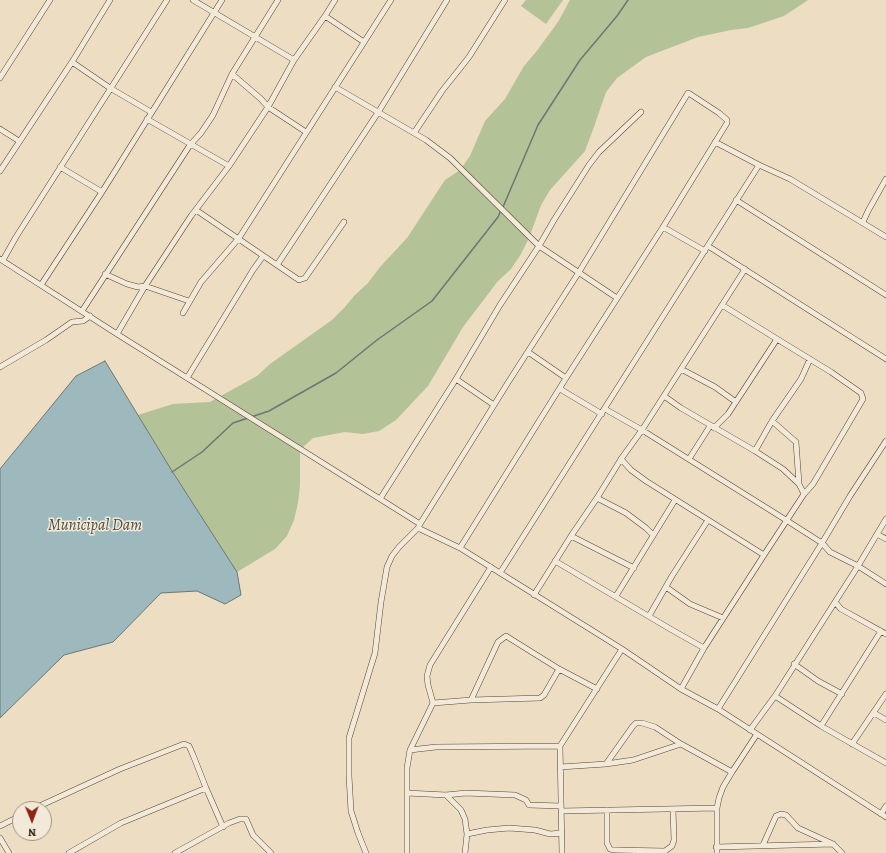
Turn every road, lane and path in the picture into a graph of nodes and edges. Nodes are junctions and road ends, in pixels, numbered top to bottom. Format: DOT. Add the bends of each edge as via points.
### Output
graph roads {
  1 [pos="50,0"];
  2 [pos="110,0"];
  3 [pos="167,0"];
  4 [pos="193,0"];
  5 [pos="222,0"];
  6 [pos="278,0"];
  7 [pos="335,0"];
  8 [pos="391,0"];
  9 [pos="447,0"];
  10 [pos="505,0"];
  11 [pos="213,13"];
  12 [pos="325,16"];
  13 [pos="255,36"];
  14 [pos="364,42"];
  15 [pos="294,60"];
  16 [pos="72,62"];
  17 [pos="232,74"];
  18 [pos="0,78"];
  19 [pos="335,87"];
  20 [pos="110,88"];
  21 [pos="268,107"];
  22 [pos="379,111"];
  23 [pos="151,112"];
  24 [pos="641,112"];
  25 [pos="147,119"];
  26 [pos="0,129"];
  27 [pos="306,132"];
  28 [pos="414,133"];
  29 [pos="19,141"];
  30 [pos="714,142"];
  31 [pos="190,145"];
  32 [pos="759,165"];
  33 [pos="229,166"];
  34 [pos="60,167"];
  35 [pos="0,171"];
  36 [pos="886,179"];
  37 [pos="102,192"];
  38 [pos="736,200"];
  39 [pos="196,210"];
  40 [pos="344,222"];
  41 [pos="863,222"];
  42 [pos="663,227"];
  43 [pos="886,236"];
  44 [pos="239,238"];
  45 [pos="539,246"];
  46 [pos="706,248"];
  47 [pos="263,256"];
  48 [pos="1,259"];
  49 [pos="277,266"];
  50 [pos="745,269"];
  51 [pos="579,272"];
  52 [pos="105,274"];
  53 [pos="41,285"];
  54 [pos="146,286"];
  55 [pos="886,296"];
  56 [pos="617,298"];
  57 [pos="189,301"];
  58 [pos="722,305"];
  59 [pos="82,310"];
  60 [pos="183,313"];
  61 [pos="90,316"];
  62 [pos="117,334"];
  63 [pos="777,339"];
  64 [pos="528,352"];
  65 [pos="810,359"];
  66 [pos="886,359"];
  67 [pos="0,367"];
  68 [pos="681,369"];
  69 [pos="187,378"];
  70 [pos="566,378"];
  71 [pos="456,379"];
  72 [pos="560,389"];
  73 [pos="664,396"];
  74 [pos="736,402"];
  75 [pos="494,405"];
  76 [pos="603,412"];
  77 [pos="772,421"];
  78 [pos="712,427"];
  79 [pos="642,430"];
  80 [pos="886,441"];
  81 [pos="755,451"];
  82 [pos="622,459"];
  83 [pos="689,459"];
  84 [pos="799,484"];
  85 [pos="804,494"];
  86 [pos="380,498"];
  87 [pos="597,498"];
  88 [pos="675,500"];
  89 [pos="886,519"];
  90 [pos="708,520"];
  91 [pos="786,520"];
  92 [pos="419,526"];
  93 [pos="877,534"];
  94 [pos="654,535"];
  95 [pos="570,536"];
  96 [pos="886,539"];
  97 [pos="822,544"];
  98 [pos="460,548"];
  99 [pos="764,554"];
  100 [pos="555,561"];
  101 [pos="858,566"];
  102 [pos="491,567"];
  103 [pos="634,568"];
  104 [pos="500,573"];
  105 [pos="886,584"];
  106 [pos="666,587"];
  107 [pos="534,595"];
  108 [pos="616,596"];
  109 [pos="835,602"];
  110 [pos="650,616"];
  111 [pos="723,618"];
  112 [pos="881,631"];
  113 [pos="886,634"];
  114 [pos="704,648"];
  115 [pos="622,649"];
  116 [pos="794,664"];
  117 [pos="559,669"];
  118 [pos="597,688"];
  119 [pos="681,689"];
  120 [pos="842,694"];
  121 [pos="886,694"];
  122 [pos="775,696"];
  123 [pos="471,700"];
  124 [pos="433,703"];
  125 [pos="718,709"];
  126 [pos="874,713"];
  127 [pos="886,720"];
  128 [pos="821,726"];
  129 [pos="750,730"];
  130 [pos="757,734"];
  131 [pos="681,744"];
  132 [pos="852,744"];
  133 [pos="560,746"];
  134 [pos="410,750"];
  135 [pos="886,763"];
  136 [pos="606,764"];
  137 [pos="560,767"];
  138 [pos="732,772"];
  139 [pos="206,788"];
  140 [pos="407,793"];
  141 [pos="446,795"];
  142 [pos="50,801"];
  143 [pos="561,806"];
  144 [pos="886,806"];
  145 [pos="717,808"];
  146 [pos="673,809"];
  147 [pos="607,810"];
  148 [pos="561,812"];
  149 [pos="884,815"];
  150 [pos="12,820"];
  151 [pos="0,826"];
  152 [pos="223,827"];
  153 [pos="562,833"];
  154 [pos="467,834"];
  155 [pos="0,838"];
  156 [pos="833,844"];
  157 [pos="763,845"];
  158 [pos="716,847"];
  159 [pos="9,853"];
  160 [pos="69,853"];
  161 [pos="175,853"];
  162 [pos="271,853"];
  163 [pos="366,853"];
  164 [pos="408,853"];
  165 [pos="465,853"];
  166 [pos="562,853"];
  167 [pos="716,853"];
  168 [pos="842,853"];
  1 -- 18 [label="street"];
  2 -- 16 [label="street"];
  3 -- 20 [label="street"];
  4 -- 11 [label="street"];
  5 -- 11 [label="street"];
  6 -- 13 [label="street"];
  7 -- 12 [label="street"];
  8 -- 14 [label="street"];
  9 -- 22 [label="street"];
  10 -- 28 [label="street" via="469,57"];
  11 -- 13 [label="street"];
  11 -- 23 [label="street"];
  12 -- 14 [label="street"];
  12 -- 15 [label="street"];
  13 -- 15 [label="street"];
  13 -- 17 [label="street"];
  14 -- 19 [label="street"];
  15 -- 21 [label="street"];
  16 -- 20 [label="street"];
  16 -- 29 [label="street"];
  17 -- 21 [label="street"];
  17 -- 31 [label="street" via="212,115"];
  19 -- 22 [label="street"];
  19 -- 27 [label="street"];
  20 -- 23 [label="street"];
  20 -- 34 [label="street"];
  21 -- 27 [label="street"];
  21 -- 33 [label="street"];
  22 -- 28 [label="street"];
  22 -- 49 [label="street"];
  23 -- 25 [label="street"];
  24 -- 45 [label="street" via="599,152"];
  25 -- 31 [label="street"];
  25 -- 37 [label="street"];
  26 -- 29 [label="street"];
  27 -- 44 [label="street"];
  28 -- 45 [label="street" via="450,158"];
  29 -- 35 [label="street"];
  30 -- 32 [label="street"];
  30 -- 42 [label="street"];
  30 -- 51 [label="street" via="727,120 688,93"];
  31 -- 33 [label="street"];
  31 -- 52 [label="street"];
  32 -- 38 [label="street"];
  32 -- 41 [label="street" via="781,174"];
  33 -- 39 [label="street"];
  34 -- 37 [label="street"];
  34 -- 48 [label="street"];
  36 -- 41 [label="street"];
  37 -- 53 [label="street"];
  38 -- 46 [label="street"];
  38 -- 55 [label="street"];
  39 -- 44 [label="street"];
  39 -- 54 [label="street"];
  40 -- 49 [label="street" via="302,280"];
  41 -- 43 [label="street"];
  42 -- 46 [label="street"];
  42 -- 56 [label="street"];
  44 -- 47 [label="street"];
  44 -- 57 [label="street" via="201,282"];
  45 -- 51 [label="street"];
  45 -- 71 [label="street"];
  46 -- 50 [label="street"];
  46 -- 76 [label="street"];
  47 -- 49 [label="street"];
  47 -- 69 [label="street"];
  48 -- 53 [label="street"];
  50 -- 58 [label="street"];
  50 -- 66 [label="street"];
  51 -- 56 [label="street"];
  51 -- 64 [label="street"];
  52 -- 54 [label="street" via="127,284"];
  52 -- 59 [label="street"];
  53 -- 59 [label="street"];
  54 -- 57 [label="street"];
  54 -- 62 [label="street"];
  56 -- 70 [label="street"];
  57 -- 60 [label="street"];
  58 -- 63 [label="street"];
  58 -- 68 [label="street"];
  59 -- 61 [label="street"];
  61 -- 62 [label="street"];
  61 -- 67 [label="street" via="83,321 72,322"];
  62 -- 69 [label="street"];
  63 -- 65 [label="street"];
  63 -- 74 [label="street"];
  64 -- 70 [label="street"];
  64 -- 75 [label="street"];
  65 -- 77 [label="street" via="801,379"];
  65 -- 85 [label="street" via="860,393 863,399 813,484"];
  68 -- 73 [label="street"];
  68 -- 74 [label="street" via="715,387"];
  69 -- 86 [label="street"];
  70 -- 72 [label="street"];
  71 -- 75 [label="street"];
  71 -- 86 [label="street"];
  72 -- 76 [label="street"];
  72 -- 98 [label="street"];
  73 -- 78 [label="street"];
  73 -- 79 [label="street"];
  74 -- 78 [label="street" via="728,414"];
  75 -- 92 [label="street"];
  76 -- 79 [label="street"];
  76 -- 104 [label="street"];
  77 -- 81 [label="street"];
  77 -- 84 [label="street" via="796,442"];
  78 -- 81 [label="street"];
  78 -- 83 [label="street"];
  79 -- 82 [label="street"];
  79 -- 83 [label="street"];
  80 -- 97 [label="street"];
  81 -- 84 [label="street" via="783,469"];
  82 -- 87 [label="street"];
  82 -- 88 [label="street" via="646,482"];
  83 -- 91 [label="street"];
  84 -- 85 [label="street"];
  85 -- 91 [label="street"];
  86 -- 92 [label="street"];
  87 -- 94 [label="street" via="626,513"];
  87 -- 95 [label="street"];
  88 -- 90 [label="street"];
  88 -- 94 [label="street"];
  89 -- 93 [label="street"];
  90 -- 99 [label="street"];
  90 -- 106 [label="street"];
  91 -- 97 [label="street"];
  91 -- 99 [label="street"];
  92 -- 98 [label="street"];
  92 -- 163 [label="street" via="399,547 387,567 375,653 350,738 351,811"];
  93 -- 96 [label="street"];
  93 -- 101 [label="street"];
  94 -- 103 [label="street"];
  95 -- 100 [label="street"];
  95 -- 103 [label="street"];
  97 -- 101 [label="street" via="830,552"];
  97 -- 125 [label="street"];
  98 -- 102 [label="street"];
  99 -- 111 [label="street"];
  100 -- 107 [label="street"];
  100 -- 108 [label="street"];
  101 -- 105 [label="street"];
  101 -- 109 [label="street"];
  102 -- 104 [label="street"];
  102 -- 124 [label="street" via="430,665 427,676"];
  103 -- 108 [label="street"];
  104 -- 107 [label="street"];
  106 -- 110 [label="street"];
  106 -- 111 [label="street" via="690,604"];
  107 -- 115 [label="street"];
  108 -- 110 [label="street"];
  109 -- 112 [label="street" via="841,609"];
  109 -- 116 [label="street"];
  110 -- 114 [label="street"];
  111 -- 114 [label="street"];
  112 -- 113 [label="street"];
  112 -- 120 [label="street"];
  114 -- 119 [label="street"];
  115 -- 118 [label="street"];
  115 -- 119 [label="street"];
  116 -- 120 [label="street"];
  116 -- 122 [label="street"];
  117 -- 118 [label="street"];
  117 -- 123 [label="street" via="540,698"];
  117 -- 123 [label="street" via="504,637 498,642"];
  118 -- 133 [label="street"];
  119 -- 125 [label="street"];
  120 -- 128 [label="street"];
  121 -- 126 [label="street"];
  122 -- 128 [label="street"];
  122 -- 129 [label="street"];
  123 -- 124 [label="street"];
  124 -- 134 [label="street"];
  125 -- 129 [label="street"];
  126 -- 127 [label="street"];
  126 -- 132 [label="street"];
  128 -- 132 [label="street"];
  129 -- 130 [label="street"];
  130 -- 138 [label="street"];
  130 -- 149 [label="street"];
  131 -- 136 [label="street" via="633,760"];
  131 -- 136 [label="street" via="655,727 636,723"];
  131 -- 138 [label="street"];
  132 -- 135 [label="street"];
  133 -- 134 [label="street" via="436,747"];
  133 -- 137 [label="street"];
  134 -- 140 [label="street" via="406,768"];
  136 -- 137 [label="street"];
  137 -- 143 [label="street"];
  138 -- 145 [label="street" via="723,787"];
  139 -- 142 [label="street" via="189,746 183,744"];
  139 -- 152 [label="street"];
  139 -- 160 [label="street" via="121,823"];
  140 -- 141 [label="street"];
  140 -- 164 [label="street"];
  141 -- 143 [label="street" via="515,795 526,800 529,805"];
  141 -- 154 [label="street" via="462,810 466,819"];
  143 -- 148 [label="street"];
  144 -- 149 [label="street"];
  145 -- 146 [label="street"];
  145 -- 158 [label="street"];
  146 -- 147 [label="street"];
  146 -- 147 [label="street" via="674,840 672,846 665,851 610,849 607,843"];
  147 -- 148 [label="street"];
  148 -- 153 [label="street"];
  150 -- 151 [label="street"];
  152 -- 161 [label="street"];
  152 -- 162 [label="street" via="246,819 253,835"];
  153 -- 154 [label="street" via="550,834 509,828"];
  153 -- 166 [label="street"];
  154 -- 165 [label="street"];
  155 -- 159 [label="street"];
  156 -- 157 [label="street"];
  156 -- 157 [label="street" via="798,828 786,815 781,814 776,816"];
  156 -- 168 [label="street"];
  157 -- 158 [label="street"];
  158 -- 167 [label="street"];
}
